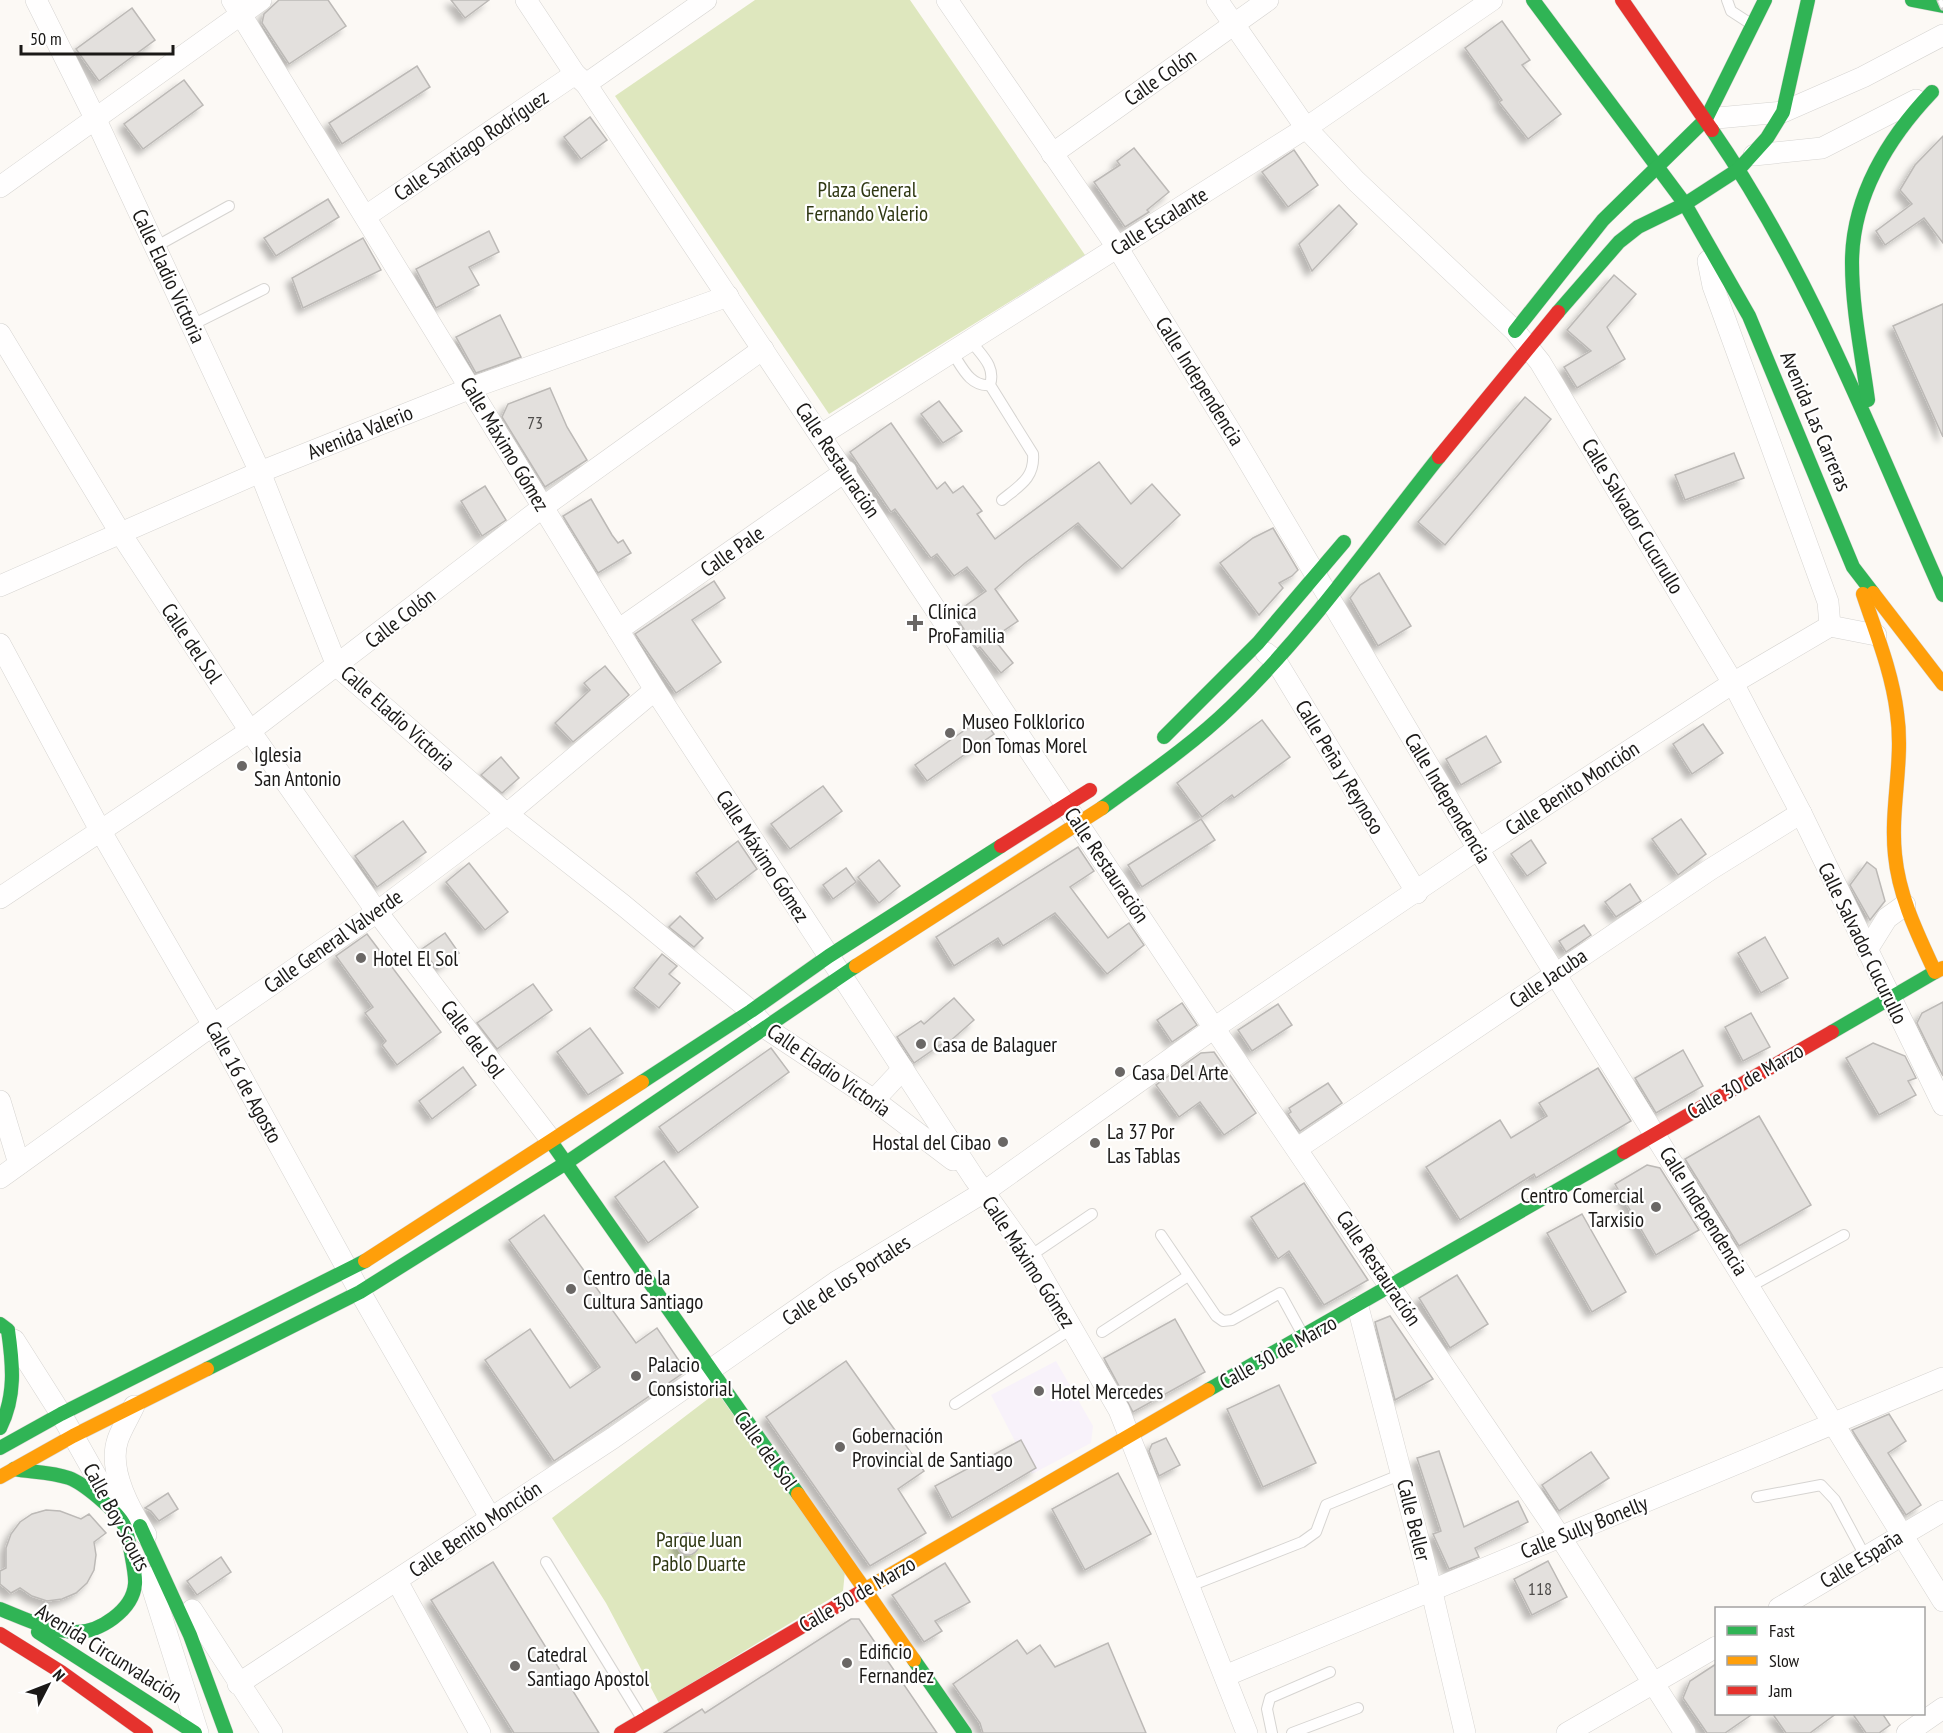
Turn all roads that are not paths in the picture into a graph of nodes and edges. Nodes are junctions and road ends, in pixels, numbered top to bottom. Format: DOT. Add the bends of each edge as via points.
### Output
graph roads {
  1 [pos="36,0"];
  2 [pos="261,0"];
  3 [pos="526,0"];
  4 [pos="706,0"];
  5 [pos="947,0"];
  6 [pos="1218,0"];
  7 [pos="1268,0"];
  8 [pos="1491,0"];
  9 [pos="1533,0"];
  10 [pos="1622,0"];
  11 [pos="1727,0"];
  12 [pos="1765,0"];
  13 [pos="1808,0"];
  14 [pos="1912,0"];
  15 [pos="1943,6"];
  16 [pos="237,7"];
  17 [pos="1234,24"];
  18 [pos="1754,26"];
  19 [pos="1943,35"];
  20 [pos="581,79"];
  21 [pos="1938,89"];
  22 [pos="1783,112"];
  23 [pos="1706,119"];
  24 [pos="96,120"];
  25 [pos="1306,128"];
  26 [pos="1052,154"];
  27 [pos="1746,162"];
  28 [pos="1658,167"];
  29 [pos="1,185"];
  30 [pos="1685,204"];
  31 [pos="229,206"];
  32 [pos="366,216"];
  33 [pos="1707,239"];
  34 [pos="155,247"];
  35 [pos="1117,247"];
  36 [pos="264,289"];
  37 [pos="728,296"];
  38 [pos="192,325"];
  39 [pos="0,334"];
  40 [pos="1517,339"];
  41 [pos="961,346"];
  42 [pos="763,349"];
  43 [pos="990,385"];
  44 [pos="471,388"];
  45 [pos="821,435"];
  46 [pos="1876,449"];
  47 [pos="846,471"];
  48 [pos="260,472"];
  49 [pos="1002,500"];
  50 [pos="543,507"];
  51 [pos="1907,518"];
  52 [pos="1354,530"];
  53 [pos="121,534"];
  54 [pos="1943,566"];
  55 [pos="1853,567"];
  56 [pos="1317,575"];
  57 [pos="0,586"];
  58 [pos="1329,596"];
  59 [pos="1943,596"];
  60 [pos="1830,626"];
  61 [pos="618,630"];
  62 [pos="1876,634"];
  63 [pos="0,644"];
  64 [pos="1256,646"];
  65 [pos="1276,661"];
  66 [pos="337,666"];
  67 [pos="1733,683"];
  68 [pos="1943,684"];
  69 [pos="655,690"];
  70 [pos="250,730"];
  71 [pos="1153,746"];
  72 [pos="1105,780"];
  73 [pos="1067,806"];
  74 [pos="1801,813"];
  75 [pos="507,814"];
  76 [pos="1080,824"];
  77 [pos="100,830"];
  78 [pos="1478,849"];
  79 [pos="1417,893"];
  80 [pos="0,898"];
  81 [pos="1905,905"];
  82 [pos="377,912"];
  83 [pos="1867,950"];
  84 [pos="829,956"];
  85 [pos="1939,970"];
  86 [pos="1556,973"];
  87 [pos="841,976"];
  88 [pos="1890,999"];
  89 [pos="751,1011"];
  90 [pos="213,1025"];
  91 [pos="1214,1028"];
  92 [pos="767,1029"];
  93 [pos="903,1069"];
  94 [pos="874,1100"];
  95 [pos="0,1101"];
  96 [pos="1943,1105"];
  97 [pos="1655,1132"];
  98 [pos="551,1140"];
  99 [pos="1298,1148"];
  100 [pos="566,1163"];
  101 [pos="19,1164"];
  102 [pos="0,1178"];
  103 [pos="979,1185"];
  104 [pos="1092,1214"];
  105 [pos="1161,1235"];
  106 [pos="1844,1235"];
  107 [pos="1030,1256"];
  108 [pos="349,1271"];
  109 [pos="1188,1276"];
  110 [pos="1751,1286"];
  111 [pos="1393,1287"];
  112 [pos="360,1292"];
  113 [pos="1358,1307"];
  114 [pos="3,1324"];
  115 [pos="1073,1328"];
  116 [pos="1102,1332"];
  117 [pos="1304,1337"];
  118 [pos="710,1372"];
  119 [pos="1943,1378"];
  120 [pos="955,1404"];
  121 [pos="134,1406"];
  122 [pos="61,1414"];
  123 [pos="1834,1421"];
  124 [pos="0,1428"];
  125 [pos="1130,1434"];
  126 [pos="73,1436"];
  127 [pos="0,1448"];
  128 [pos="14,1469"];
  129 [pos="1402,1474"];
  130 [pos="0,1477"];
  131 [pos="1757,1497"];
  132 [pos="1943,1511"];
  133 [pos="491,1519"];
  134 [pos="132,1526"];
  135 [pos="1901,1535"];
  136 [pos="1561,1538"];
  137 [pos="1865,1556"];
  138 [pos="546,1562"];
  139 [pos="397,1581"];
  140 [pos="1190,1586"];
  141 [pos="1431,1588"];
  142 [pos="865,1589"];
  143 [pos="1943,1601"];
  144 [pos="1781,1607"];
  145 [pos="0,1609"];
  146 [pos="0,1634"];
  147 [pos="1715,1648"];
  148 [pos="1330,1672"];
  149 [pos="1225,1676"];
  150 [pos="238,1683"];
  151 [pos="1653,1685"];
  152 [pos="1359,1708"];
  153 [pos="1943,1708"];
  154 [pos="643,1720"];
  155 [pos="146,1733"];
  156 [pos="197,1733"];
  157 [pos="226,1733"];
  158 [pos="272,1733"];
  159 [pos="480,1733"];
  160 [pos="621,1733"];
  161 [pos="964,1733"];
  162 [pos="1247,1733"];
  163 [pos="1272,1733"];
  164 [pos="1292,1733"];
  165 [pos="1465,1733"];
  166 [pos="1567,1733"];
  167 [pos="1685,1733"];
  168 [pos="1907,1733"];
  1 -- 24 [label="street, Calle Eladio Victoria"];
  2 -- 16 [label="street"];
  3 -- 20 [label="street, Calle Restauración"];
  4 -- 20 [label="street, Calle Santiago Rodríguez"];
  5 -- 26 [label="street, Calle Independencia"];
  6 -- 17 [label="street, Calle Salvador Cucurullo"];
  7 -- 17 [label="street, Calle Colón"];
  8 -- 25 [label="street, Calle Escalante"];
  9 -- 28 [label="main road, Avenida Las Carreras"];
  10 -- 23 [label="main road, Avenida Las Carreras"];
  11 -- 18 [label="lane" via="1731,11"];
  12 -- 18 [label="main road"];
  13 -- 22 [label="main road"];
  14 -- 15 [label="main road"];
  16 -- 24 [label="street"];
  16 -- 32 [label="street, Calle Máximo Gómez"];
  17 -- 25 [label="street, Calle Salvador Cucurullo"];
  17 -- 26 [label="street, Calle Colón"];
  18 -- 23 [label="main road"];
  19 -- 22 [label="street" via="1863,77"];
  20 -- 32 [label="street, Calle Santiago Rodríguez"];
  20 -- 37 [label="street, Calle Restauración"];
  21 -- 27 [label="street" via="1822,148"];
  21 -- 46 [label="main road" via="1890,139 1874,169 1851,260"];
  22 -- 23 [label="street"];
  22 -- 27 [label="main road"];
  23 -- 27 [label="main road, Avenida Las Carreras"];
  23 -- 28 [label="main road"];
  24 -- 29 [label="street"];
  24 -- 34 [label="street, Calle Eladio Victoria"];
  25 -- 35 [label="street, Calle Escalante"];
  25 -- 40 [label="street, Calle Salvador Cucurullo"];
  26 -- 35 [label="street, Calle Independencia"];
  27 -- 30 [label="main road"];
  27 -- 46 [label="main road, Avenida Las Carreras"];
  28 -- 30 [label="main road, Avenida Las Carreras"];
  28 -- 40 [label="main road" via="1603,220"];
  30 -- 33 [label="main road, Avenida Las Carreras"];
  30 -- 40 [label="main road" via="1638,227 1618,242"];
  31 -- 34 [label="lane"];
  32 -- 44 [label="street, Calle Máximo Gómez"];
  33 -- 55 [label="main road, Avenida Las Carreras" via="1749,316"];
  33 -- 60 [label="street" via="1713,286 1828,602"];
  34 -- 38 [label="street, Calle Eladio Victoria"];
  35 -- 41 [label="street, Calle Escalante"];
  35 -- 56 [label="street, Calle Independencia"];
  36 -- 38 [label="lane"];
  37 -- 42 [label="street, Calle Restauración"];
  37 -- 44 [label="street, Avenida Valerio"];
  38 -- 48 [label="street, Calle Eladio Victoria"];
  39 -- 53 [label="street, Calle del Sol"];
  40 -- 58 [label="main road"];
  40 -- 67 [label="street, Calle Salvador Cucurullo"];
  41 -- 43 [label="lane" via="990,366"];
  41 -- 43 [label="lane" via="973,381"];
  41 -- 45 [label="street, Calle Escalante"];
  42 -- 45 [label="street, Calle Restauración"];
  42 -- 50 [label="street, Calle Colón"];
  43 -- 49 [label="lane" via="1033,454 1034,467 1029,478"];
  44 -- 48 [label="street, Avenida Valerio"];
  44 -- 50 [label="street, Calle Máximo Gómez"];
  45 -- 47 [label="street, Calle Restauración"];
  46 -- 51 [label="main road, Avenida Las Carreras"];
  47 -- 61 [label="street, Calle Pale"];
  47 -- 73 [label="street, Calle Restauración"];
  48 -- 53 [label="street, Avenida Valerio"];
  48 -- 66 [label="street, Calle Eladio Victoria"];
  50 -- 61 [label="street, Calle Máximo Gómez"];
  50 -- 66 [label="street, Calle Colón"];
  51 -- 54 [label="main road"];
  51 -- 59 [label="main road, Avenida Las Carreras"];
  52 -- 56 [label="main road"];
  53 -- 57 [label="street, Avenida Valerio"];
  53 -- 70 [label="street, Calle del Sol"];
  55 -- 62 [label="main road, Calle 30 de Marzo"];
  55 -- 68 [label="main road, Avenida Las Carreras"];
  56 -- 58 [label="street, Calle Independencia"];
  56 -- 64 [label="main road"];
  58 -- 65 [label="main road"];
  58 -- 78 [label="street, Calle Independencia"];
  60 -- 62 [label="street"];
  60 -- 67 [label="street, Calle Benito Monción"];
  61 -- 69 [label="street, Calle Máximo Gómez"];
  62 -- 81 [label="main road, Calle 30 de Marzo" via="1892,683 1899,730 1894,837"];
  63 -- 77 [label="street, Calle 16 de Agosto"];
  64 -- 65 [label="street, Calle Peña y Reynoso"];
  64 -- 71 [label="main road" via="1214,691"];
  65 -- 76 [label="main road" via="1230,708 1177,753"];
  65 -- 79 [label="street, Calle Peña y Reynoso"];
  66 -- 70 [label="street, Calle Colón"];
  66 -- 75 [label="street, Calle Eladio Victoria"];
  67 -- 74 [label="street, Calle Salvador Cucurullo"];
  67 -- 78 [label="street, Calle Benito Monción"];
  69 -- 75 [label="street, Calle General Valverde"];
  69 -- 84 [label="street, Calle Máximo Gómez"];
  70 -- 77 [label="street, Calle Colón"];
  70 -- 82 [label="street, Calle del Sol"];
  72 -- 73 [label="main road"];
  73 -- 76 [label="street, Calle Restauración"];
  73 -- 84 [label="main road"];
  74 -- 83 [label="street, Calle Salvador Cucurullo"];
  74 -- 86 [label="street, Calle Jacuba" via="1710,868"];
  75 -- 82 [label="street, Calle General Valverde"];
  75 -- 89 [label="street, Calle Eladio Victoria"];
  76 -- 87 [label="main road"];
  76 -- 91 [label="street, Calle Restauración"];
  77 -- 80 [label="street, Calle Colón"];
  77 -- 90 [label="street, Calle 16 de Agosto"];
  78 -- 79 [label="street, Calle Benito Monción"];
  78 -- 86 [label="street, Calle Independencia"];
  79 -- 91 [label="street, Calle Benito Monción"];
  81 -- 83 [label="street" via="1887,918"];
  81 -- 85 [label="main road, Calle 30 de Marzo"];
  82 -- 90 [label="street, Calle General Valverde"];
  82 -- 98 [label="street, Calle del Sol"];
  83 -- 88 [label="street, Calle Salvador Cucurullo"];
  84 -- 87 [label="street, Calle Máximo Gómez"];
  84 -- 89 [label="main road"];
  85 -- 88 [label="main road, Calle 30 de Marzo"];
  86 -- 97 [label="street, Calle Independencia"];
  86 -- 99 [label="street, Calle Jacuba"];
  87 -- 92 [label="main road"];
  87 -- 93 [label="street, Calle Máximo Gómez"];
  88 -- 96 [label="street, Calle Salvador Cucurullo"];
  88 -- 97 [label="main road, Calle 30 de Marzo"];
  89 -- 92 [label="street, Calle Eladio Victoria"];
  89 -- 98 [label="main road"];
  90 -- 101 [label="street, Calle General Valverde"];
  90 -- 108 [label="street, Calle 16 de Agosto"];
  91 -- 99 [label="street, Calle Restauración"];
  91 -- 103 [label="street, Calle Benito Monción"];
  92 -- 94 [label="street, Calle Eladio Victoria"];
  92 -- 100 [label="main road"];
  93 -- 94 [label="street"];
  93 -- 103 [label="street, Calle Máximo Gómez"];
  94 -- 103 [label="street, Calle Eladio Victoria" via="934,1142"];
  95 -- 101 [label="street"];
  97 -- 110 [label="street, Calle Independencia"];
  97 -- 111 [label="main road, Calle 30 de Marzo"];
  98 -- 100 [label="main road, Calle del Sol"];
  98 -- 108 [label="main road"];
  99 -- 111 [label="street, Calle Restauración"];
  100 -- 112 [label="main road"];
  100 -- 118 [label="main road, Calle del Sol"];
  101 -- 102 [label="street, Calle General Valverde"];
  103 -- 107 [label="street, Calle Máximo Gómez"];
  103 -- 118 [label="street, Calle de los Portales"];
  104 -- 107 [label="lane"];
  105 -- 109 [label="lane"];
  106 -- 110 [label="lane"];
  107 -- 115 [label="street, Calle Máximo Gómez"];
  108 -- 112 [label="street, Calle 16 de Agosto"];
  108 -- 122 [label="main road"];
  109 -- 116 [label="lane"];
  109 -- 117 [label="lane" via="1216,1317 1223,1321 1232,1320 1280,1293"];
  110 -- 123 [label="street, Calle Independencia"];
  111 -- 113 [label="main road, Calle 30 de Marzo"];
  111 -- 136 [label="street, Calle Restauración"];
  112 -- 121 [label="main road"];
  112 -- 133 [label="street, Calle 16 de Agosto"];
  113 -- 117 [label="main road, Calle 30 de Marzo"];
  113 -- 129 [label="street, Calle Beller"];
  114 -- 122 [label="street, Calle Boy Scouts"];
  114 -- 124 [label="main road" via="14,1391"];
  115 -- 120 [label="lane"];
  115 -- 125 [label="street, Calle Máximo Gómez"];
  117 -- 125 [label="main road, Calle 30 de Marzo"];
  118 -- 133 [label="street, Calle Benito Monción"];
  118 -- 142 [label="main road, Calle del Sol"];
  119 -- 123 [label="street, Calle Sully Bonelly"];
  121 -- 126 [label="main road"];
  121 -- 134 [label="street, Calle Boy Scouts" via="117,1441 116,1468"];
  122 -- 126 [label="street, Calle Boy Scouts"];
  122 -- 127 [label="main road"];
  123 -- 135 [label="street, Calle Independencia"];
  123 -- 136 [label="street, Calle Sully Bonelly"];
  125 -- 140 [label="street, Calle Máximo Gómez"];
  125 -- 142 [label="main road, Calle 30 de Marzo"];
  126 -- 128 [label="main road"];
  126 -- 134 [label="street, Calle Boy Scouts"];
  128 -- 130 [label="main road"];
  128 -- 134 [label="main road" via="70,1478"];
  129 -- 140 [label="lane" via="1326,1505 1316,1532 1302,1542"];
  129 -- 141 [label="street, Calle Beller"];
  131 -- 137 [label="lane" via="1821,1485 1835,1500"];
  132 -- 135 [label="street, Calle España"];
  133 -- 139 [label="street, Calle Benito Monción"];
  134 -- 145 [label="main road" via="135,1584 130,1599 104,1625 74,1632"];
  134 -- 150 [label="street, Calle Boy Scouts"];
  134 -- 156 [label="street, Calle Boy Scouts"];
  134 -- 157 [label="main road" via="190,1635"];
  135 -- 137 [label="street, Calle España"];
  135 -- 143 [label="street, Calle Independencia"];
  136 -- 141 [label="street, Calle Sully Bonelly"];
  136 -- 151 [label="street, Calle Restauración"];
  137 -- 144 [label="street, Calle España"];
  138 -- 154 [label="lane"];
  139 -- 150 [label="street, Calle Benito Monción"];
  139 -- 159 [label="street"];
  140 -- 149 [label="street, Calle Máximo Gómez"];
  141 -- 149 [label="street, Calle Sully Bonelly"];
  141 -- 165 [label="street, Calle Beller"];
  142 -- 154 [label="main road, Calle 30 de Marzo"];
  142 -- 161 [label="main road, Calle del Sol"];
  145 -- 156 [label="main road, Avenida Circunvalación"];
  146 -- 155 [label="main road, Avenida Circunvalación"];
  147 -- 151 [label="street"];
  148 -- 163 [label="lane" via="1270,1698 1267,1709"];
  149 -- 162 [label="street, Calle Máximo Gómez"];
  150 -- 158 [label="street, Calle Boy Scouts"];
  151 -- 166 [label="street"];
  151 -- 167 [label="street, Calle Restauración"];
  152 -- 164 [label="lane"];
  153 -- 168 [label="street"];
  154 -- 160 [label="main road, Calle 30 de Marzo"];
}
